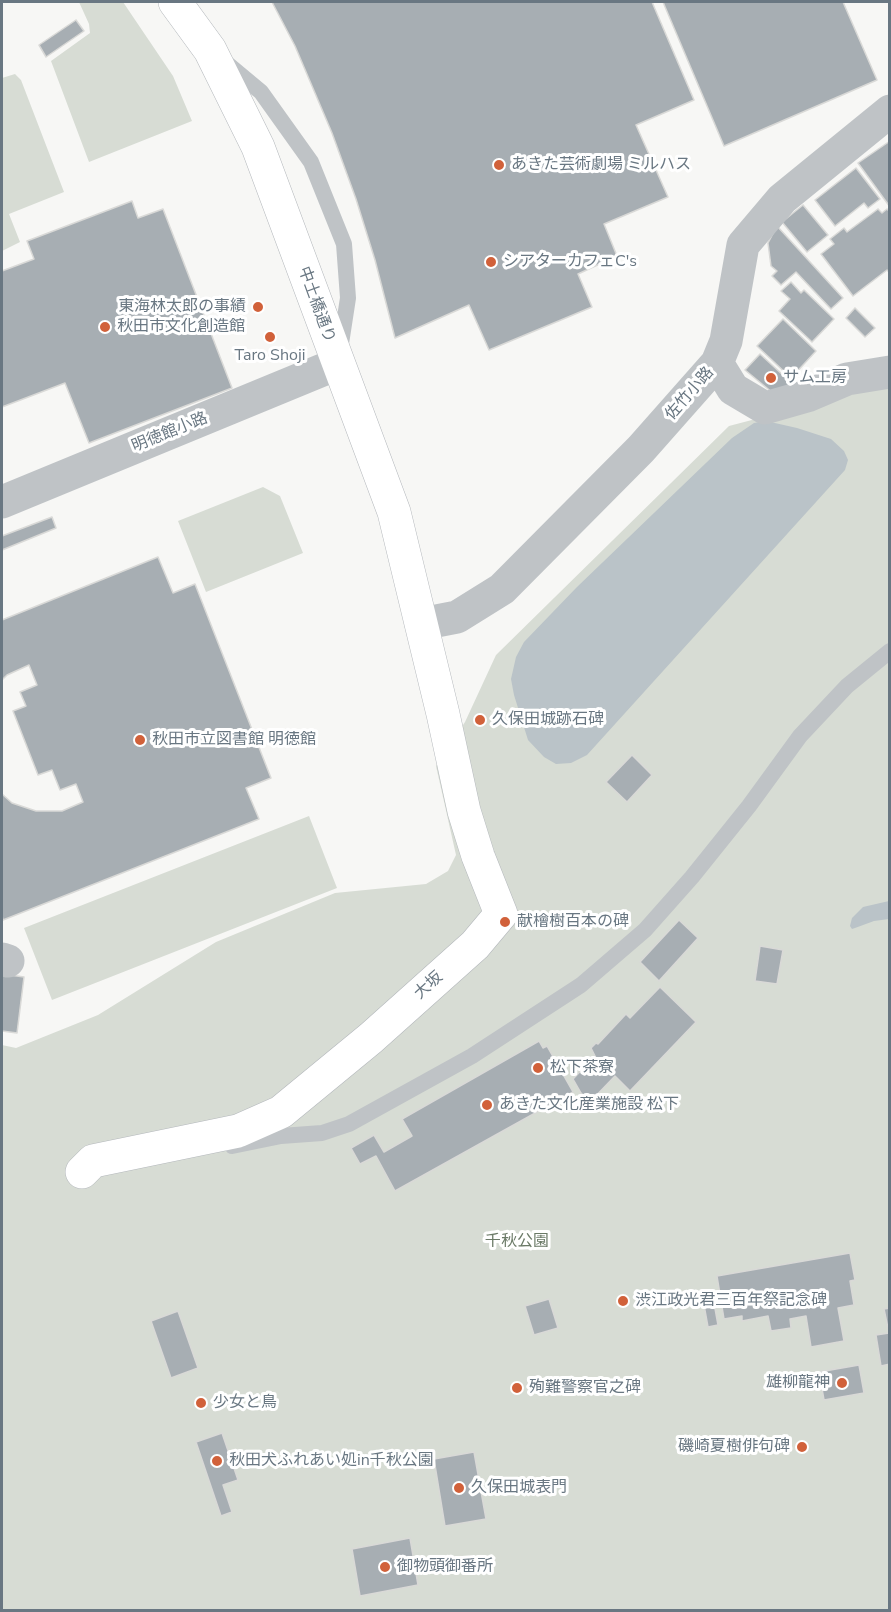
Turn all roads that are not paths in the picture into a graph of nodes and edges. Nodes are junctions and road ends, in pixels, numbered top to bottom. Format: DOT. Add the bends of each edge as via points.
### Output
graph roads {
  1 [pos="175,2"];
  2 [pos="210,50"];
  3 [pos="890,111"];
  4 [pos="717,363"];
  5 [pos="338,364"];
  6 [pos="890,372"];
  7 [pos="2,502"];
  8 [pos="421,624"];
  9 [pos="890,651"];
  10 [pos="115,1157"];
  11 [pos="82,1172"];
  1 -- 2 [label="street, 中土橋通り"];
  2 -- 5 [label="street, 中土橋通り" via="258,147"];
  2 -- 5 [label="lane" via="261,92 311,162 344,244 348,298"];
  3 -- 4 [label="street, 佐竹小路" via="782,199 743,245 726,341"];
  4 -- 6 [label="street" via="733,389 765,408 847,379"];
  4 -- 8 [label="street, 佐竹小路" via="641,449 502,589 457,617"];
  5 -- 7 [label="street, 明徳館小路"];
  5 -- 8 [label="street, 中土橋通り" via="394,512"];
  8 -- 10 [label="street, 大坂" via="464,811 501,914 475,945 281,1112 238,1131"];
  9 -- 10 [label="lane" via="847,686 801,736 692,877 645,930 581,985 502,1037 350,1124 322,1133"];
  10 -- 11 [label="street, 大坂" via="93,1161"];
}
